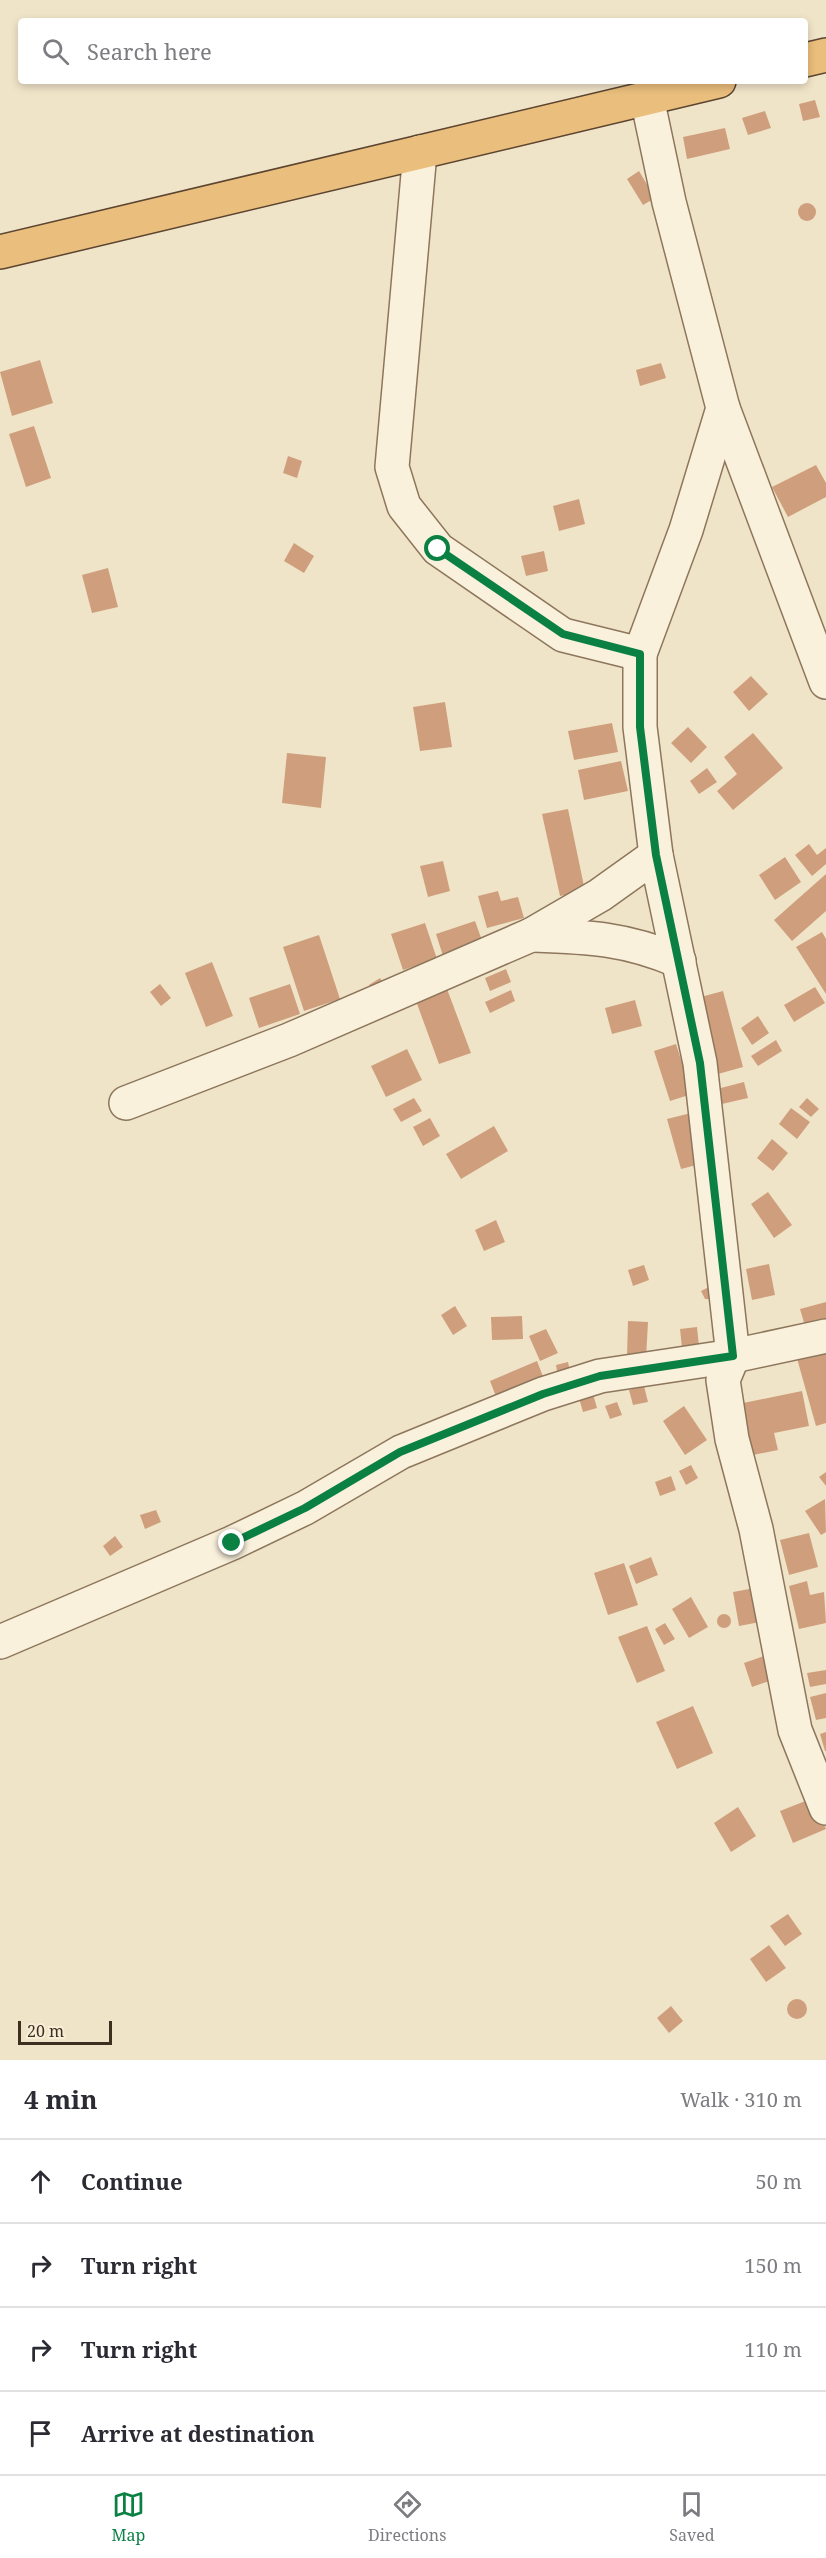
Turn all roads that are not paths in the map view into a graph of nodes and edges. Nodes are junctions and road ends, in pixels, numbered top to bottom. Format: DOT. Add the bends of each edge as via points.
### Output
graph roads {
  1 [pos="826,55"];
  2 [pos="808,59"];
  3 [pos="706,84"];
  4 [pos="647,98"];
  5 [pos="420,152"];
  6 [pos="0,252"];
  7 [pos="723,408"];
  8 [pos="640,654"];
  9 [pos="826,682"];
  10 [pos="656,855"];
  11 [pos="531,935"];
  12 [pos="679,961"];
  13 [pos="126,1103"];
  14 [pos="826,1336"];
  15 [pos="733,1356"];
  16 [pos="0,1642"];
  17 [pos="826,1808"];
  1 -- 2 [label="highway"];
  3 -- 4 [label="highway"];
  4 -- 5 [label="highway"];
  4 -- 7 [label="street" via="669,202"];
  5 -- 6 [label="highway"];
  5 -- 8 [label="street" via="392,467 404,506 438,549 563,634"];
  7 -- 8 [label="street" via="686,530"];
  7 -- 9 [label="street"];
  8 -- 10 [label="street" via="640,727"];
  10 -- 11 [label="street" via="600,896"];
  10 -- 12 [label="street"];
  11 -- 12 [label="street" via="601,938 632,944"];
  11 -- 13 [label="street" via="289,1040"];
  12 -- 15 [label="street" via="700,1063"];
  14 -- 15 [label="street"];
  15 -- 16 [label="street" via="600,1376 543,1394 400,1452 305,1508 232,1543"];
  15 -- 17 [label="street" via="723,1380 732,1440 756,1529 795,1730"];
}
